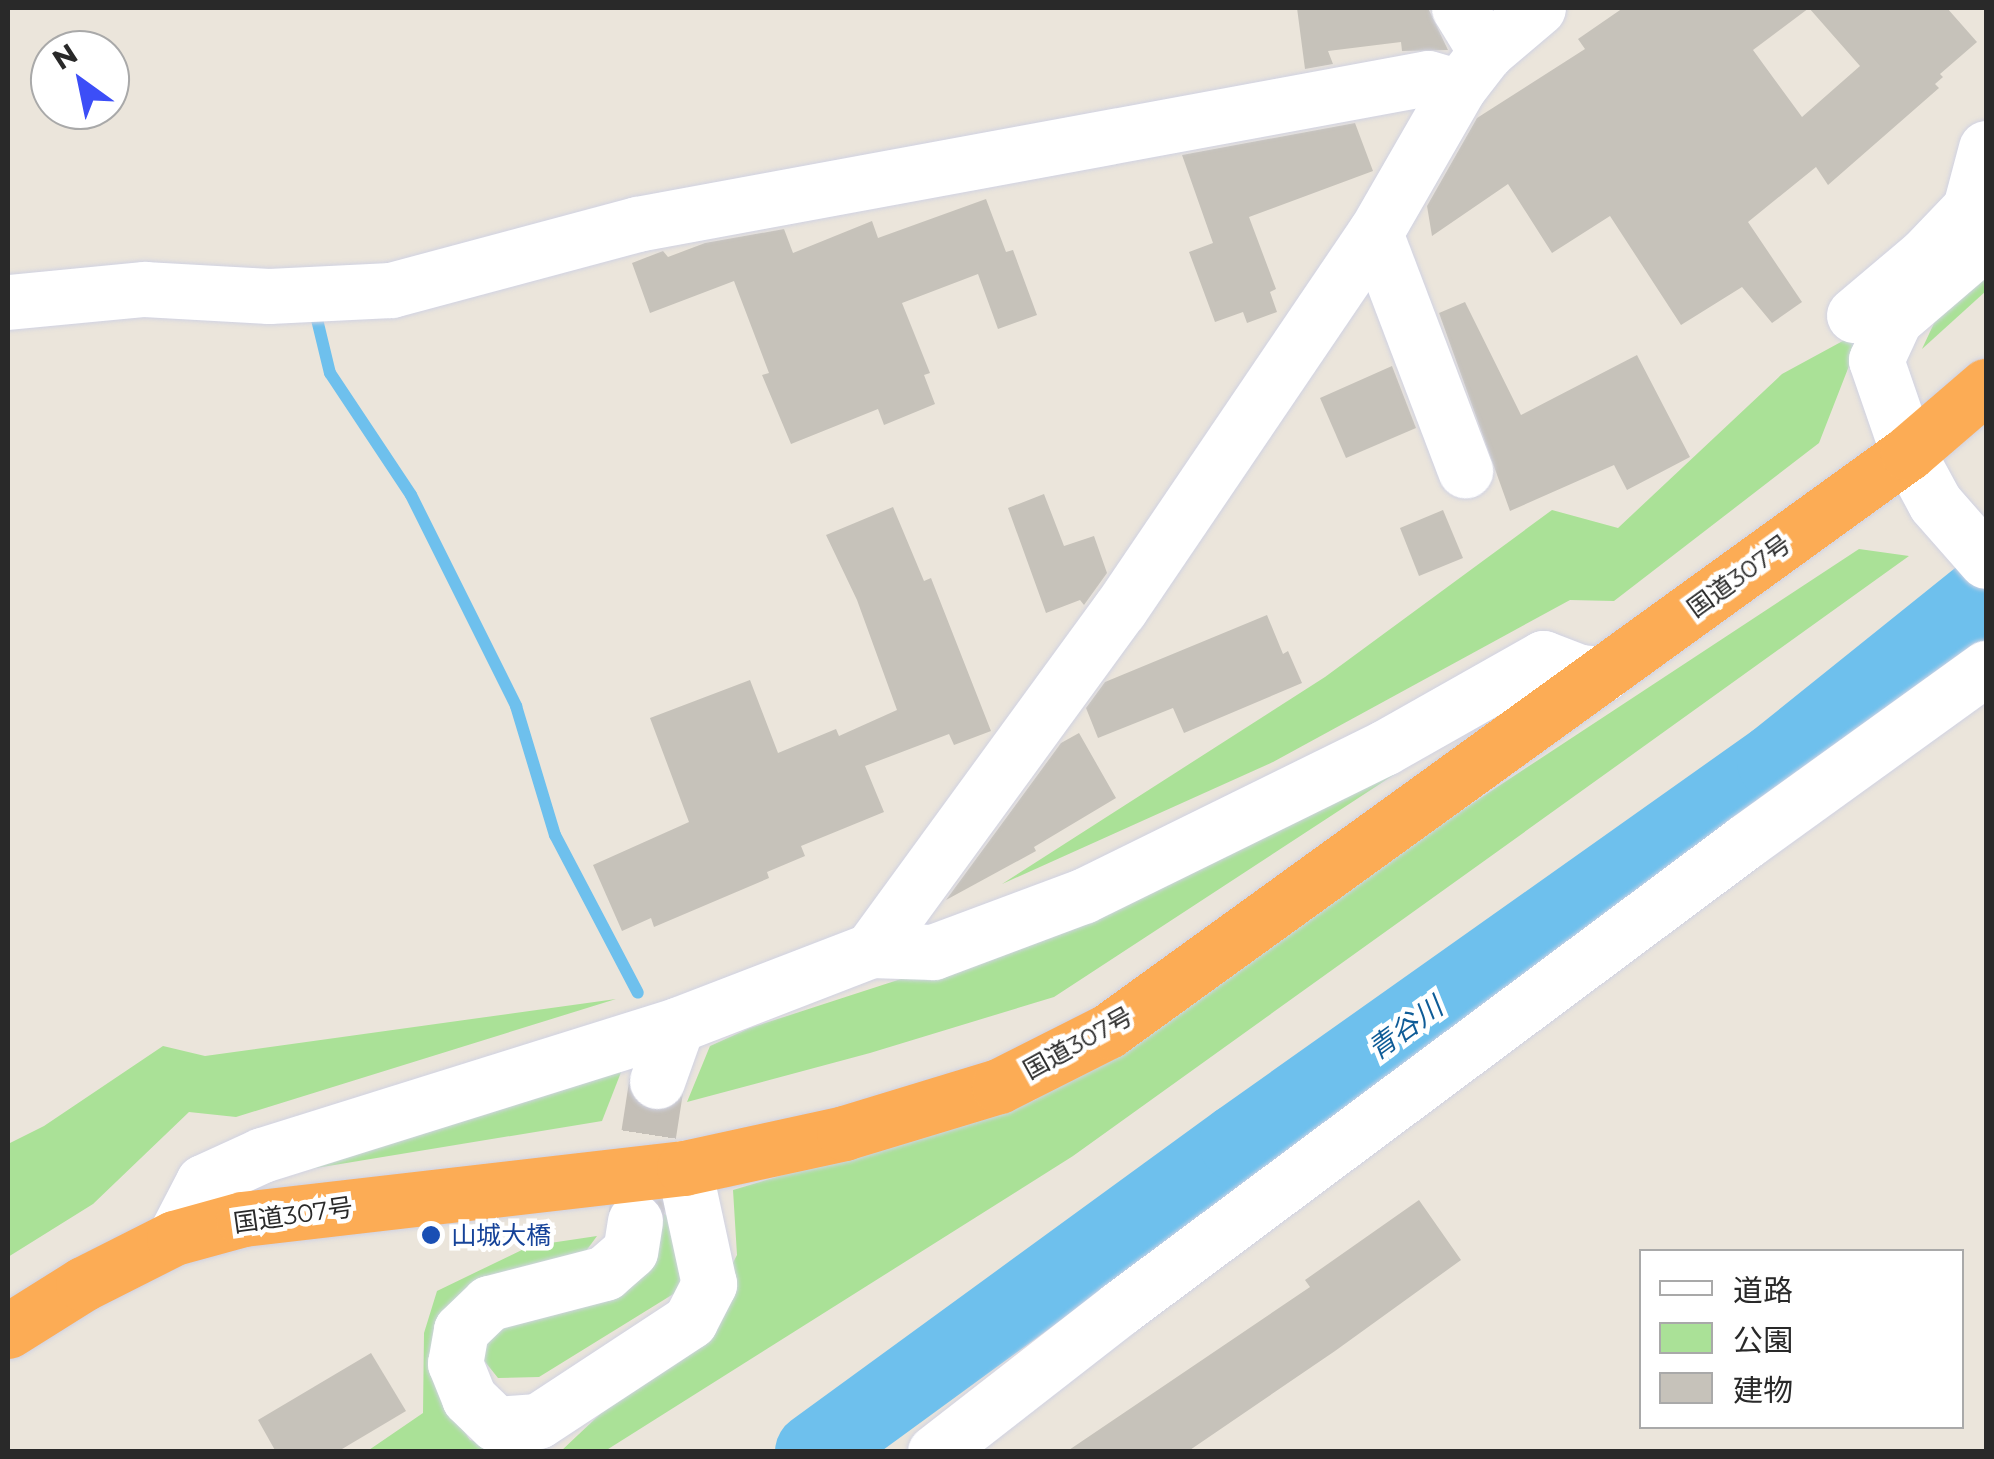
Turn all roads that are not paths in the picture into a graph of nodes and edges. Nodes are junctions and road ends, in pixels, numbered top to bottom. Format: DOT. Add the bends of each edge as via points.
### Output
graph roads {
  1 [pos="1538,8"];
  2 [pos="1468,49"];
  3 [pos="1986,148"];
  4 [pos="1375,234"];
  5 [pos="1986,241"];
  6 [pos="8,302"];
  7 [pos="1854,316"];
  8 [pos="1986,386"];
  9 [pos="1908,453"];
  10 [pos="1465,470"];
  11 [pos="1986,561"];
  12 [pos="1986,668"];
  13 [pos="1603,674"];
  14 [pos="871,950"];
  15 [pos="677,1026"];
  16 [pos="657,1081"];
  17 [pos="684,1168"];
  18 [pos="636,1221"];
  19 [pos="174,1238"];
  20 [pos="8,1331"];
  21 [pos="935,1452"];
  1 -- 2 [label="street"];
  2 -- 4 [label="street"];
  2 -- 6 [label="street" via="1428,78 657,220 391,290 268,296 144,289"];
  3 -- 7 [label="street" via="1970,208"];
  4 -- 10 [label="street"];
  4 -- 14 [label="street" via="1120,609"];
  5 -- 9 [label="street" via="1895,319 1876,360"];
  8 -- 9 [label="highway, 国道307号"];
  9 -- 11 [label="street" via="1935,503"];
  9 -- 13 [label="highway, 国道307号"];
  12 -- 21 [label="street" via="1276,1191"];
  13 -- 14 [label="street" via="1544,658 1384,748 1084,896 933,952"];
  13 -- 17 [label="highway, 国道307号" via="1108,1032 999,1086 844,1133"];
  14 -- 15 [label="street"];
  15 -- 16 [label="street"];
  15 -- 19 [label="street" via="262,1155 203,1182"];
  17 -- 18 [label="street" via="709,1284 690,1321 538,1421 496,1424 469,1398 455,1363 460,1330 489,1303 606,1274 630,1251"];
  17 -- 19 [label="highway, 国道307号" via="243,1219"];
  19 -- 20 [label="highway, 国道307号"];
}
